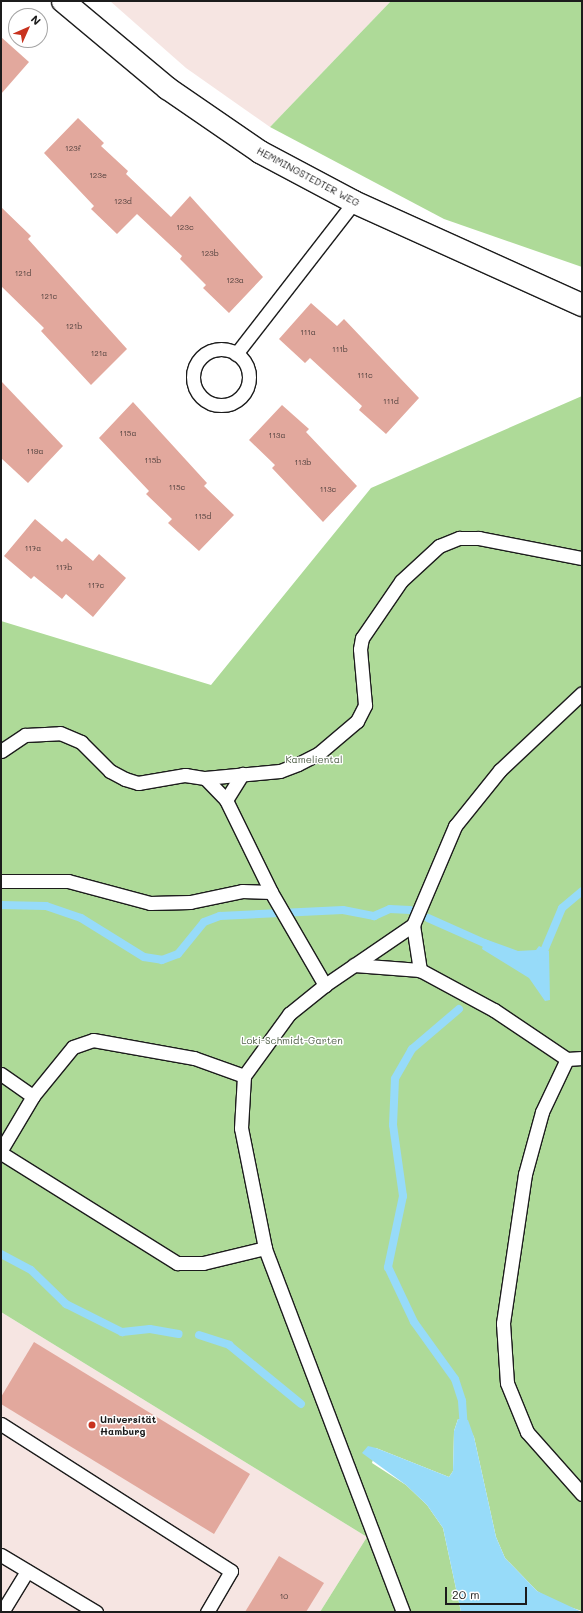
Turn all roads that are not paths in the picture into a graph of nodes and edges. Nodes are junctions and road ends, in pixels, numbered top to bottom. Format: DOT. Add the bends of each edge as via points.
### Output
graph roads {
  1 [pos="63,1"];
  2 [pos="354,202"];
  3 [pos="582,305"];
  4 [pos="236,354"];
  5 [pos="582,558"];
  6 [pos="582,693"];
  7 [pos="1,751"];
  8 [pos="242,774"];
  9 [pos="205,778"];
  10 [pos="226,800"];
  11 [pos="1,881"];
  12 [pos="272,894"];
  13 [pos="412,925"];
  14 [pos="354,965"];
  15 [pos="420,970"];
  16 [pos="325,985"];
  17 [pos="582,1058"];
  18 [pos="568,1059"];
  19 [pos="1,1074"];
  20 [pos="244,1076"];
  21 [pos="33,1096"];
  22 [pos="1,1150"];
  23 [pos="1,1153"];
  24 [pos="265,1248"];
  25 [pos="1,1424"];
  26 [pos="582,1494"];
  27 [pos="1,1555"];
  28 [pos="27,1571"];
  29 [pos="2,1612"];
  30 [pos="96,1612"];
  31 [pos="207,1612"];
  32 [pos="403,1612"];
  1 -- 2 [label="street, HEMMINGSTEDTER WEG" via="166,88 243,141"];
  2 -- 3 [label="street, HEMMINGSTEDTER WEG"];
  2 -- 4 [label="lane"];
  4 -- 4 [label="lane" via="247,367 244,392 222,405 206,401 193,379 197,362 219,349"];
  5 -- 8 [label="lane" via="479,538 459,538 439,546 401,582 362,638 360,649 365,705 357,721 318,754 298,764 280,771"];
  6 -- 13 [label="lane" via="500,770 455,826"];
  7 -- 9 [label="lane" via="25,736 60,733 85,746 110,771 125,779 138,783 184,775"];
  8 -- 9 [label="lane"];
  8 -- 10 [label="lane"];
  9 -- 10 [label="lane"];
  10 -- 12 [label="lane"];
  11 -- 12 [label="lane" via="68,881 150,902 190,902 242,891"];
  12 -- 16 [label="lane"];
  13 -- 14 [label="lane"];
  13 -- 15 [label="lane"];
  14 -- 15 [label="lane"];
  14 -- 16 [label="lane"];
  15 -- 18 [label="lane" via="494,1010"];
  16 -- 20 [label="lane" via="289,1014"];
  17 -- 18 [label="lane"];
  18 -- 26 [label="lane" via="542,1112 525,1174 503,1323 507,1383 527,1432"];
  19 -- 21 [label="lane"];
  20 -- 21 [label="lane" via="194,1058 93,1040 73,1047"];
  20 -- 24 [label="lane" via="241,1128"];
  21 -- 22 [label="lane"];
  23 -- 24 [label="lane" via="177,1263 203,1264"];
  24 -- 32 [label="lane"];
  25 -- 31 [label="lane" via="231,1571"];
  27 -- 28 [label="lane"];
  28 -- 29 [label="lane"];
  28 -- 30 [label="lane"];
}
